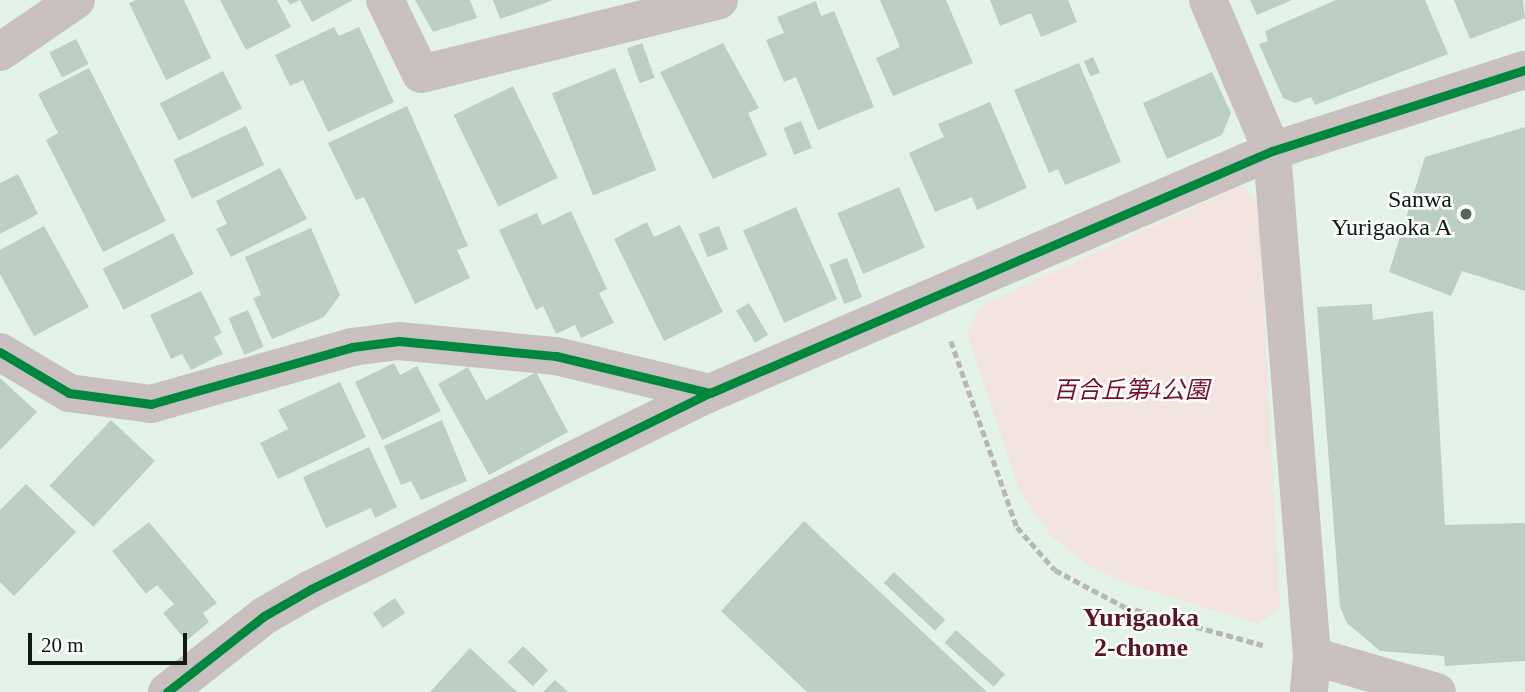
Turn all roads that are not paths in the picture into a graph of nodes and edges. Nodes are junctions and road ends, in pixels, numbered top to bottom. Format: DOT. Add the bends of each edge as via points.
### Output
graph roads {
  1 [pos="76,0"];
  2 [pos="385,0"];
  3 [pos="719,0"];
  4 [pos="1208,0"];
  5 [pos="3,42"];
  6 [pos="1525,70"];
  7 [pos="1272,150"];
  8 [pos="0,352"];
  9 [pos="710,393"];
  10 [pos="1311,674"];
  11 [pos="167,692"];
  12 [pos="1437,692"];
  1 -- 5 [label="street"];
  2 -- 3 [label="street" via="421,74"];
  4 -- 7 [label="street"];
  6 -- 7 [label="street"];
  7 -- 9 [label="street"];
  7 -- 10 [label="street"];
  8 -- 9 [label="street" via="69,393 151,404 352,347 399,341 556,356"];
  9 -- 11 [label="street" via="311,589 264,616"];
  10 -- 12 [label="street"];
}
